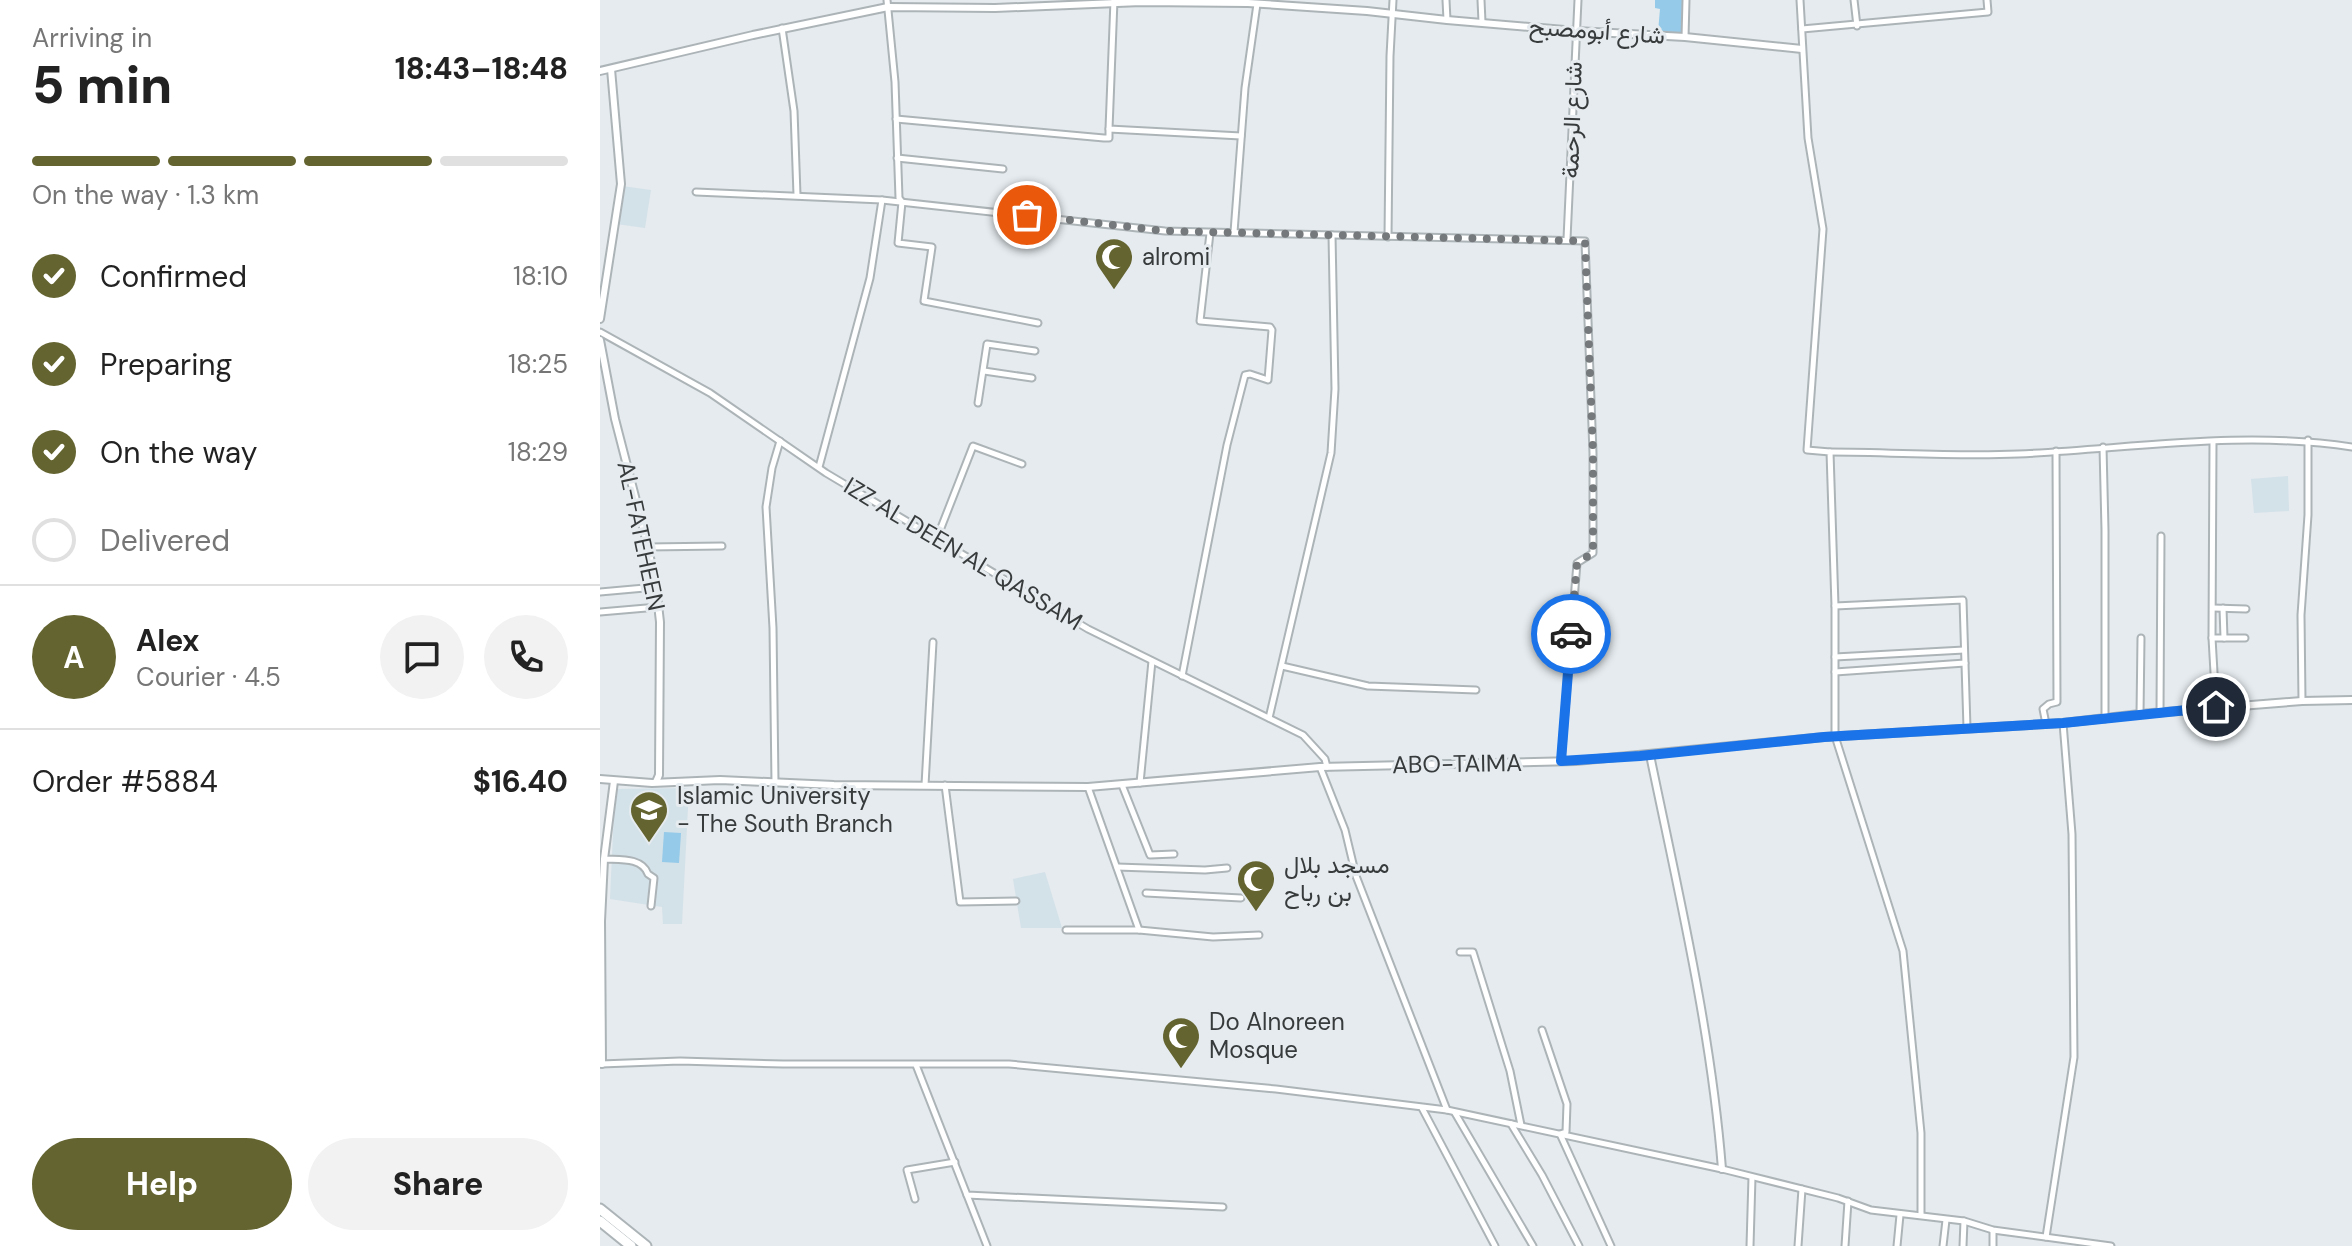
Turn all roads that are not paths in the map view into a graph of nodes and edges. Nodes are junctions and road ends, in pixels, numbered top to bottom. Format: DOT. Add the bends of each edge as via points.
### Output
graph roads {
  1 [pos="1393,0"];
  2 [pos="1446,0"];
  3 [pos="1481,0"];
  4 [pos="1578,0"];
  5 [pos="1686,0"];
  6 [pos="1800,0"];
  7 [pos="1854,0"];
  8 [pos="1987,0"];
  9 [pos="1114,2"];
  10 [pos="1248,2"];
  11 [pos="1033,3"];
  12 [pos="887,4"];
  13 [pos="1257,4"];
  14 [pos="1393,14"];
  15 [pos="1447,20"];
  16 [pos="1482,22"];
  17 [pos="1857,26"];
  18 [pos="782,28"];
  19 [pos="1802,29"];
  20 [pos="1576,31"];
  21 [pos="1685,37"];
  22 [pos="1802,49"];
  23 [pos="611,69"];
  24 [pos="600,71"];
  25 [pos="896,119"];
  26 [pos="1109,129"];
  27 [pos="1241,136"];
  28 [pos="897,158"];
  29 [pos="1003,169"];
  30 [pos="696,192"];
  31 [pos="797,195"];
  32 [pos="882,200"];
  33 [pos="902,202"];
  34 [pos="1234,232"];
  35 [pos="1210,233"];
  36 [pos="1332,235"];
  37 [pos="1388,237"];
  38 [pos="1567,239"];
  39 [pos="600,319"];
  40 [pos="1038,323"];
  41 [pos="600,332"];
  42 [pos="600,340"];
  43 [pos="1035,351"];
  44 [pos="984,371"];
  45 [pos="1032,378"];
  46 [pos="978,403"];
  47 [pos="2308,440"];
  48 [pos="780,441"];
  49 [pos="2213,443"];
  50 [pos="2103,447"];
  51 [pos="2352,447"];
  52 [pos="2056,451"];
  53 [pos="1830,452"];
  54 [pos="1022,464"];
  55 [pos="819,467"];
  56 [pos="2161,536"];
  57 [pos="937,538"];
  58 [pos="722,546"];
  59 [pos="648,547"];
  60 [pos="656,587"];
  61 [pos="600,592"];
  62 [pos="1835,606"];
  63 [pos="658,607"];
  64 [pos="2213,608"];
  65 [pos="2223,608"];
  66 [pos="2246,609"];
  67 [pos="600,612"];
  68 [pos="2141,638"];
  69 [pos="2212,638"];
  70 [pos="2224,638"];
  71 [pos="2245,638"];
  72 [pos="933,642"];
  73 [pos="1964,650"];
  74 [pos="1835,657"];
  75 [pos="1152,661"];
  76 [pos="1965,663"];
  77 [pos="1282,666"];
  78 [pos="1835,672"];
  79 [pos="1182,676"];
  80 [pos="1476,690"];
  81 [pos="2352,700"];
  82 [pos="2302,701"];
  83 [pos="2216,707"];
  84 [pos="2160,713"];
  85 [pos="2140,714"];
  86 [pos="1269,718"];
  87 [pos="2105,719"];
  88 [pos="2063,723"];
  89 [pos="2046,724"];
  90 [pos="1967,728"];
  91 [pos="1835,736"];
  92 [pos="1650,755"];
  93 [pos="1561,761"];
  94 [pos="1324,767"];
  95 [pos="600,779"];
  96 [pos="614,781"];
  97 [pos="656,782"];
  98 [pos="775,783"];
  99 [pos="1140,783"];
  100 [pos="925,785"];
  101 [pos="945,785"];
  102 [pos="1122,785"];
  103 [pos="1088,787"];
  104 [pos="603,841"];
  105 [pos="1174,854"];
  106 [pos="604,859"];
  107 [pos="1117,867"];
  108 [pos="1227,868"];
  109 [pos="602,870"];
  110 [pos="1146,893"];
  111 [pos="1241,898"];
  112 [pos="1016,901"];
  113 [pos="651,906"];
  114 [pos="1066,930"];
  115 [pos="1139,930"];
  116 [pos="1259,935"];
  117 [pos="1460,952"];
  118 [pos="1542,1030"];
  119 [pos="601,1064"];
  120 [pos="916,1065"];
  121 [pos="1421,1107"];
  122 [pos="1447,1110"];
  123 [pos="1455,1112"];
  124 [pos="1510,1123"];
  125 [pos="1521,1125"];
  126 [pos="1560,1134"];
  127 [pos="955,1162"];
  128 [pos="1722,1169"];
  129 [pos="1752,1177"];
  130 [pos="1802,1189"];
  131 [pos="967,1195"];
  132 [pos="915,1199"];
  133 [pos="1848,1201"];
  134 [pos="1223,1207"];
  135 [pos="600,1209"];
  136 [pos="1900,1215"];
  137 [pos="1921,1215"];
  138 [pos="1946,1220"];
  139 [pos="600,1221"];
  140 [pos="1964,1221"];
  141 [pos="1993,1230"];
  142 [pos="2046,1237"];
  143 [pos="631,1246"];
  144 [pos="646,1246"];
  145 [pos="987,1246"];
  146 [pos="1495,1246"];
  147 [pos="1533,1246"];
  148 [pos="1579,1246"];
  149 [pos="1611,1246"];
  150 [pos="1750,1246"];
  151 [pos="1798,1246"];
  152 [pos="1845,1246"];
  153 [pos="1897,1246"];
  154 [pos="1943,1246"];
  155 [pos="1963,1246"];
  156 [pos="1993,1246"];
  157 [pos="2111,1246"];
  1 -- 14 [label="street"];
  2 -- 15 [label="street"];
  3 -- 16 [label="street"];
  4 -- 20 [label="street, شارع الرحمة"];
  5 -- 21 [label="street"];
  6 -- 19 [label="street"];
  7 -- 17 [label="street"];
  8 -- 17 [label="street" via="1988,12"];
  9 -- 10 [label="street, شارع أبومصبح"];
  9 -- 11 [label="street, شارع أبومصبح"];
  9 -- 26 [label="street"];
  10 -- 13 [label="street, شارع أبومصبح"];
  11 -- 12 [label="street, شارع أبومصبح"];
  12 -- 18 [label="street, شارع أبومصبح"];
  12 -- 25 [label="street"];
  13 -- 14 [label="street, شارع أبومصبح"];
  13 -- 27 [label="street"];
  14 -- 15 [label="street, شارع أبومصبح"];
  14 -- 37 [label="street"];
  15 -- 16 [label="street, شارع أبومصبح"];
  16 -- 20 [label="street, شارع أبومصبح"];
  17 -- 19 [label="street"];
  18 -- 23 [label="street, شارع أبومصبح"];
  18 -- 31 [label="street" via="794,111"];
  19 -- 22 [label="street"];
  20 -- 21 [label="street, شارع أبومصبح"];
  20 -- 38 [label="street, شارع الرحمة"];
  21 -- 22 [label="street, شارع أبومصبح"];
  22 -- 53 [label="street" via="1808,138 1823,229 1807,450"];
  23 -- 24 [label="street, شارع أبومصبح"];
  23 -- 39 [label="street" via="621,184"];
  25 -- 26 [label="street" via="1104,138 1109,138"];
  25 -- 28 [label="street"];
  26 -- 27 [label="street"];
  27 -- 34 [label="street"];
  28 -- 29 [label="street"];
  28 -- 33 [label="street"];
  30 -- 31 [label="street"];
  31 -- 32 [label="street"];
  32 -- 33 [label="street"];
  32 -- 55 [label="street" via="867,290"];
  33 -- 35 [label="street" via="1110,227"];
  33 -- 40 [label="street" via="898,243 932,247 924,301"];
  34 -- 35 [label="street"];
  34 -- 36 [label="street"];
  35 -- 79 [label="street" via="1200,321 1272,330 1268,380 1245,375"];
  36 -- 37 [label="street"];
  36 -- 77 [label="street" via="1331,453"];
  37 -- 38 [label="street"];
  38 -- 93 [label="street" via="1585,241 1593,553 1577,563"];
  41 -- 48 [label="street, IZZ AL DEEN AL QASSAM" via="710,393"];
  42 -- 59 [label="street, AL-FATEHEEN"];
  43 -- 44 [label="street" via="987,344"];
  44 -- 45 [label="street"];
  44 -- 46 [label="street"];
  47 -- 49 [label="street"];
  47 -- 51 [label="street"];
  47 -- 82 [label="street"];
  48 -- 55 [label="street, IZZ AL DEEN AL QASSAM"];
  48 -- 98 [label="street" via="766,507"];
  49 -- 50 [label="street"];
  49 -- 64 [label="street"];
  50 -- 52 [label="street"];
  50 -- 87 [label="street"];
  52 -- 53 [label="street"];
  52 -- 89 [label="street" via="2057,702 2043,709"];
  53 -- 62 [label="street"];
  54 -- 57 [label="street" via="973,446"];
  55 -- 57 [label="street, IZZ AL DEEN AL QASSAM"];
  56 -- 84 [label="street"];
  57 -- 75 [label="street, IZZ AL DEEN AL QASSAM" via="1088,629"];
  58 -- 59 [label="street"];
  59 -- 60 [label="street, AL-FATEHEEN"];
  60 -- 61 [label="street"];
  60 -- 63 [label="street, AL-FATEHEEN"];
  62 -- 73 [label="street" via="1963,600"];
  62 -- 74 [label="street"];
  63 -- 67 [label="street"];
  63 -- 97 [label="street, AL-FATEHEEN"];
  64 -- 65 [label="street"];
  64 -- 69 [label="street"];
  65 -- 66 [label="street"];
  65 -- 70 [label="street"];
  68 -- 85 [label="street"];
  69 -- 70 [label="street"];
  69 -- 83 [label="street"];
  70 -- 71 [label="street"];
  72 -- 100 [label="street"];
  73 -- 74 [label="street"];
  73 -- 76 [label="street"];
  74 -- 78 [label="street"];
  75 -- 79 [label="street, IZZ AL DEEN AL QASSAM"];
  75 -- 99 [label="street"];
  76 -- 78 [label="street"];
  76 -- 90 [label="street"];
  77 -- 80 [label="street" via="1368,686"];
  77 -- 86 [label="street"];
  78 -- 91 [label="street"];
  79 -- 86 [label="street, IZZ AL DEEN AL QASSAM"];
  81 -- 82 [label="street, ABO-TAIMA"];
  82 -- 83 [label="street, ABO-TAIMA"];
  83 -- 84 [label="street, ABO-TAIMA"];
  84 -- 85 [label="street, ABO-TAIMA"];
  85 -- 87 [label="street, ABO-TAIMA"];
  86 -- 94 [label="street, IZZ AL DEEN AL QASSAM" via="1303,735 1325,759"];
  87 -- 88 [label="street, ABO-TAIMA"];
  88 -- 89 [label="street, ABO-TAIMA"];
  88 -- 142 [label="street" via="2072,834 2074,1057"];
  89 -- 90 [label="street, ABO-TAIMA"];
  90 -- 91 [label="street, ABO-TAIMA"];
  91 -- 92 [label="street, ABO-TAIMA"];
  91 -- 137 [label="street" via="1903,951 1921,1133"];
  92 -- 93 [label="street, ABO-TAIMA"];
  92 -- 128 [label="street" via="1689,939"];
  93 -- 94 [label="street, ABO-TAIMA"];
  94 -- 99 [label="street, ABO-TAIMA"];
  94 -- 122 [label="street, IZZ AL DEEN AL QASSAM" via="1356,876"];
  95 -- 96 [label="street, ABO-TAIMA"];
  96 -- 97 [label="street, ABO-TAIMA"];
  96 -- 104 [label="street"];
  97 -- 98 [label="street, ABO-TAIMA"];
  98 -- 100 [label="street, ABO-TAIMA"];
  99 -- 102 [label="street, ABO-TAIMA"];
  100 -- 101 [label="street, ABO-TAIMA"];
  101 -- 103 [label="street, ABO-TAIMA"];
  101 -- 112 [label="street" via="960,902"];
  102 -- 103 [label="street, ABO-TAIMA"];
  102 -- 105 [label="street" via="1150,855"];
  103 -- 107 [label="street"];
  104 -- 106 [label="street"];
  106 -- 109 [label="street"];
  106 -- 113 [label="street" via="639,862 646,868 654,878"];
  107 -- 108 [label="street"];
  107 -- 115 [label="street"];
  109 -- 119 [label="street"];
  110 -- 111 [label="street"];
  114 -- 115 [label="street"];
  115 -- 116 [label="street"];
  117 -- 125 [label="street" via="1473,952"];
  118 -- 126 [label="street" via="1567,1104 1566,1132"];
  119 -- 120 [label="street"];
  120 -- 121 [label="street" via="1009,1064 1110,1072"];
  120 -- 127 [label="street"];
  121 -- 122 [label="street"];
  121 -- 146 [label="street"];
  122 -- 123 [label="street"];
  123 -- 124 [label="street"];
  123 -- 147 [label="street"];
  124 -- 125 [label="street"];
  124 -- 148 [label="street"];
  125 -- 126 [label="street"];
  126 -- 128 [label="street"];
  126 -- 149 [label="street"];
  127 -- 131 [label="street"];
  127 -- 132 [label="street" via="907,1170"];
  128 -- 129 [label="street"];
  129 -- 130 [label="street"];
  129 -- 150 [label="street"];
  130 -- 133 [label="street"];
  130 -- 151 [label="street"];
  131 -- 134 [label="street"];
  131 -- 145 [label="street"];
  133 -- 136 [label="street"];
  133 -- 152 [label="street"];
  135 -- 144 [label="highway"];
  136 -- 137 [label="street"];
  136 -- 153 [label="street"];
  137 -- 138 [label="street"];
  138 -- 140 [label="street"];
  138 -- 154 [label="street"];
  139 -- 143 [label="highway"];
  140 -- 141 [label="street"];
  140 -- 155 [label="street"];
  141 -- 142 [label="street"];
  141 -- 156 [label="street"];
  142 -- 157 [label="street"];
}
